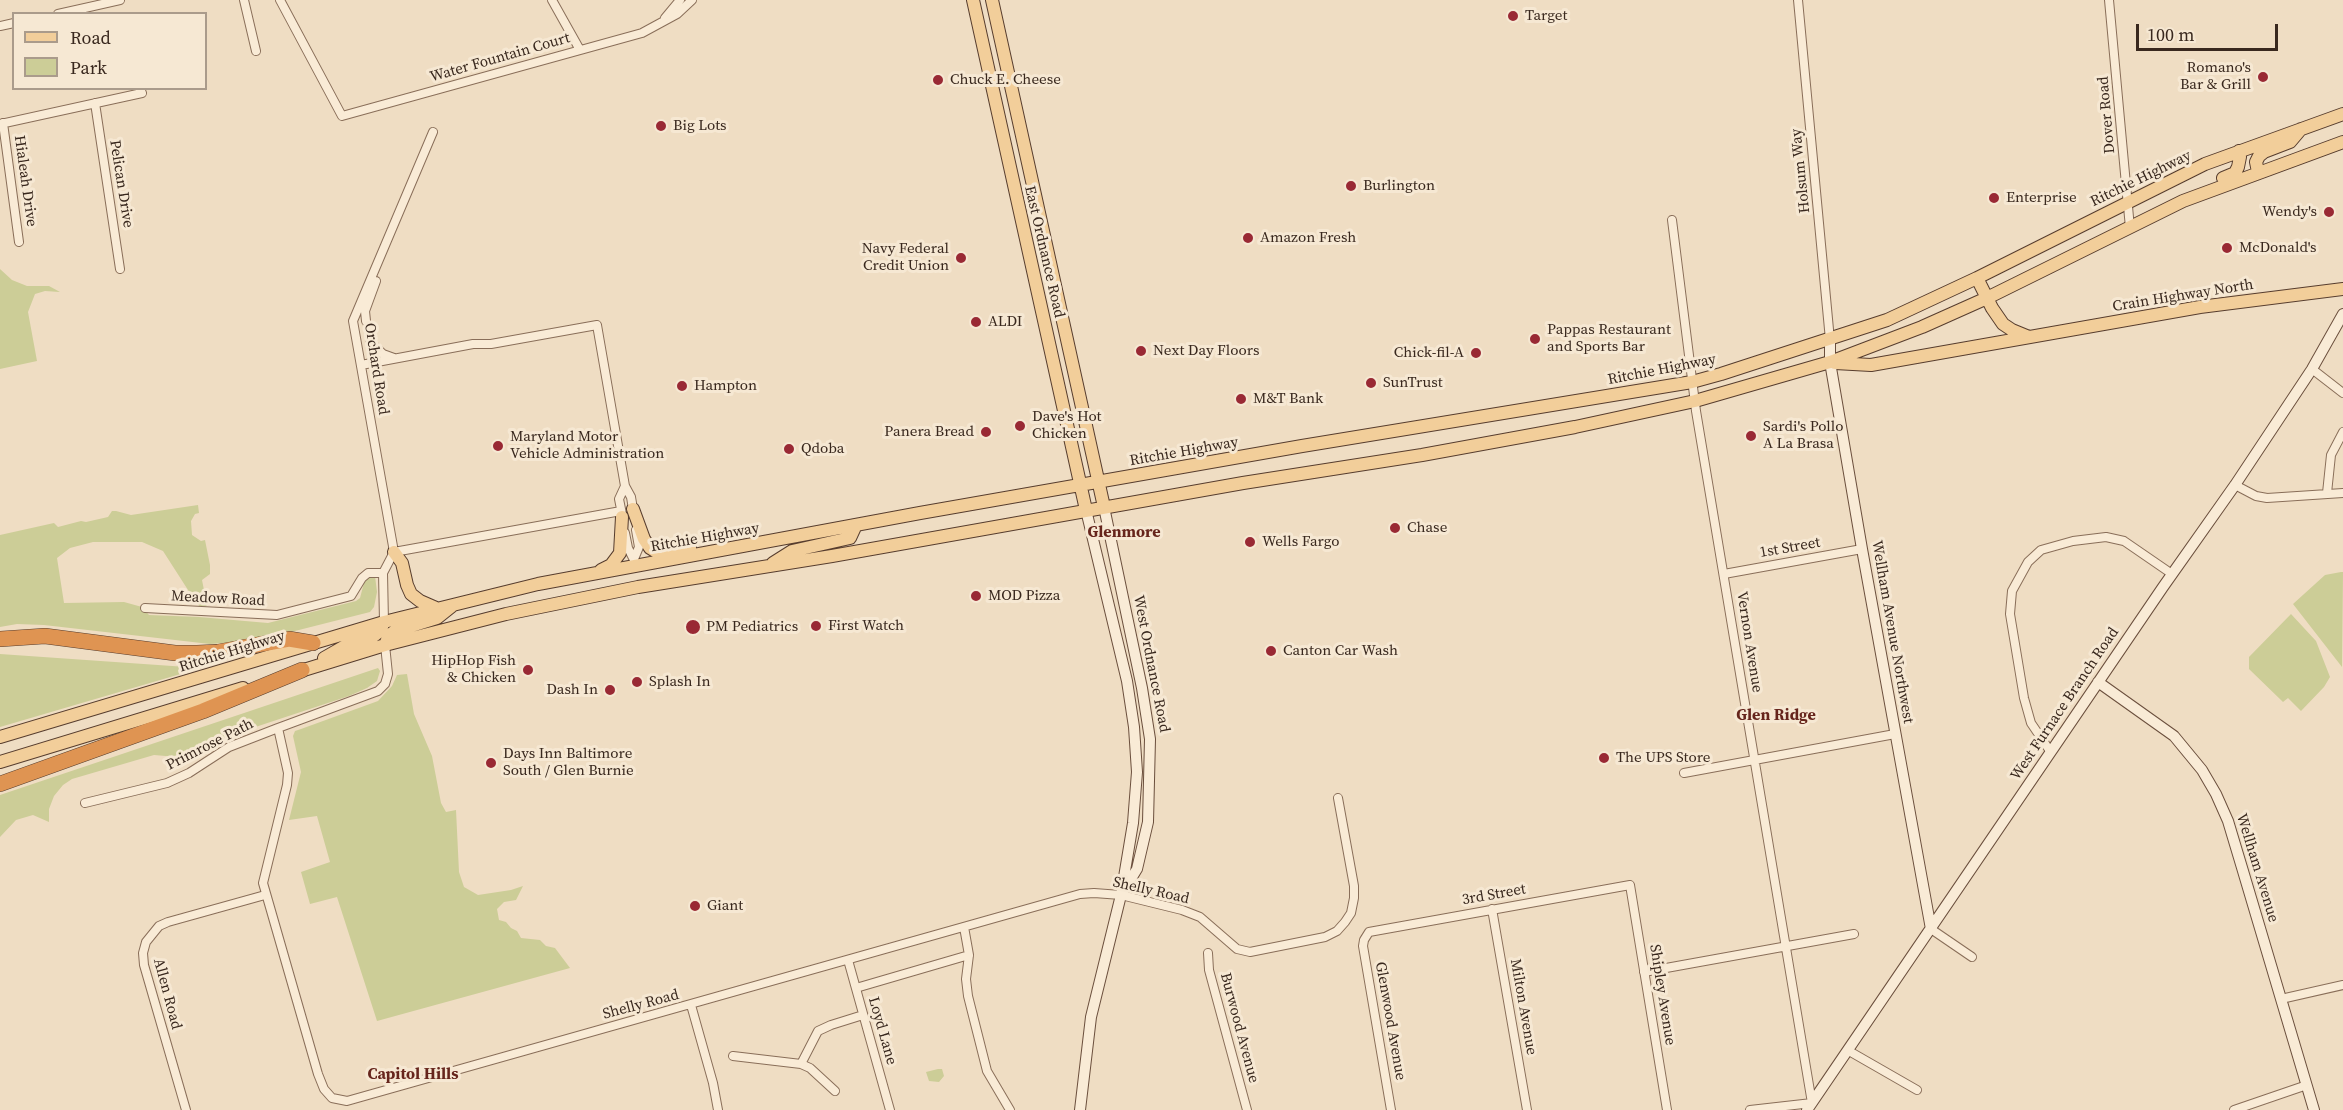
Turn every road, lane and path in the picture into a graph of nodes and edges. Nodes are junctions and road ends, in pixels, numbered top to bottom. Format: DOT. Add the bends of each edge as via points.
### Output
graph roads {
  1 [pos="120,0"];
  2 [pos="244,0"];
  3 [pos="280,0"];
  4 [pos="552,0"];
  5 [pos="680,0"];
  6 [pos="693,0"];
  7 [pos="973,0"];
  8 [pos="992,0"];
  9 [pos="1798,0"];
  10 [pos="2109,0"];
  11 [pos="67,12"];
  12 [pos="663,21"];
  13 [pos="580,50"];
  14 [pos="256,51"];
  15 [pos="142,93"];
  16 [pos="95,103"];
  17 [pos="2343,114"];
  18 [pos="2,123"];
  19 [pos="2302,129"];
  20 [pos="433,132"];
  21 [pos="2343,142"];
  22 [pos="2239,151"];
  23 [pos="2258,172"];
  24 [pos="2128,201"];
  25 [pos="2183,201"];
  26 [pos="1672,220"];
  27 [pos="2130,228"];
  28 [pos="20,242"];
  29 [pos="381,255"];
  30 [pos="120,269"];
  31 [pos="1977,278"];
  32 [pos="2343,289"];
  33 [pos="1987,298"];
  34 [pos="2343,314"];
  35 [pos="366,321"];
  36 [pos="2029,337"];
  37 [pos="1830,340"];
  38 [pos="370,342"];
  39 [pos="394,358"];
  40 [pos="1830,362"];
  41 [pos="361,366"];
  42 [pos="2312,369"];
  43 [pos="1692,382"];
  44 [pos="2343,393"];
  45 [pos="1695,401"];
  46 [pos="2343,432"];
  47 [pos="1098,482"];
  48 [pos="2235,485"];
  49 [pos="1079,486"];
  50 [pos="2343,493"];
  51 [pos="2327,494"];
  52 [pos="1104,507"];
  53 [pos="1086,510"];
  54 [pos="625,512"];
  55 [pos="856,525"];
  56 [pos="1862,549"];
  57 [pos="394,552"];
  58 [pos="715,552"];
  59 [pos="634,562"];
  60 [pos="767,566"];
  61 [pos="383,573"];
  62 [pos="591,574"];
  63 [pos="1724,574"];
  64 [pos="2172,574"];
  65 [pos="456,603"];
  66 [pos="146,608"];
  67 [pos="436,609"];
  68 [pos="384,622"];
  69 [pos="0,639"];
  70 [pos="313,643"];
  71 [pos="385,645"];
  72 [pos="302,670"];
  73 [pos="2098,682"];
  74 [pos="278,728"];
  75 [pos="1895,734"];
  76 [pos="0,737"];
  77 [pos="2050,751"];
  78 [pos="1755,760"];
  79 [pos="0,762"];
  80 [pos="1684,772"];
  81 [pos="0,784"];
  82 [pos="1338,798"];
  83 [pos="85,803"];
  84 [pos="1630,885"];
  85 [pos="265,895"];
  86 [pos="1121,895"];
  87 [pos="1492,909"];
  88 [pos="964,927"];
  89 [pos="1931,929"];
  90 [pos="1854,934"];
  91 [pos="1366,937"];
  92 [pos="1786,947"];
  93 [pos="1208,953"];
  94 [pos="969,955"];
  95 [pos="1972,957"];
  96 [pos="848,960"];
  97 [pos="1644,972"];
  98 [pos="2343,985"];
  99 [pos="855,988"];
  100 [pos="2281,999"];
  101 [pos="691,1005"];
  102 [pos="863,1015"];
  103 [pos="1850,1051"];
  104 [pos="733,1056"];
  105 [pos="801,1064"];
  106 [pos="2307,1085"];
  107 [pos="1917,1090"];
  108 [pos="835,1091"];
  109 [pos="1810,1106"];
  110 [pos="186,1110"];
  111 [pos="718,1110"];
  112 [pos="890,1110"];
  113 [pos="1010,1110"];
  114 [pos="1080,1110"];
  115 [pos="1247,1110"];
  116 [pos="1391,1110"];
  117 [pos="1527,1110"];
  118 [pos="1667,1110"];
  119 [pos="1750,1110"];
  120 [pos="2234,1110"];
  121 [pos="2314,1110"];
  1 -- 11 [label="street"];
  2 -- 14 [label="street"];
  3 -- 13 [label="street, Water Fountain Court" via="342,116"];
  4 -- 13 [label="street"];
  5 -- 12 [label="street, Water Fountain Court"];
  6 -- 12 [label="street, Water Fountain Court"];
  7 -- 49 [label="main road, East Ordnance Road"];
  8 -- 47 [label="main road, East Ordnance Road"];
  9 -- 37 [label="street, Holsum Way"];
  10 -- 24 [label="street, Dover Road"];
  12 -- 13 [label="street, Water Fountain Court" via="642,33"];
  15 -- 16 [label="street"];
  16 -- 18 [label="street"];
  16 -- 30 [label="street, Pelican Drive"];
  17 -- 19 [label="main road, Ritchie Highway"];
  18 -- 28 [label="street, Hialeah Drive"];
  19 -- 22 [label="main road, Ritchie Highway"];
  19 -- 23 [label="main road" via="2290,142 2259,156"];
  20 -- 29 [label="street, Orchard Road"];
  21 -- 23 [label="main road"];
  22 -- 24 [label="main road, Ritchie Highway"];
  22 -- 25 [label="main road" via="2235,173"];
  23 -- 25 [label="main road"];
  24 -- 27 [label="street, Dover Road"];
  24 -- 31 [label="main road, Ritchie Highway"];
  25 -- 27 [label="main road"];
  26 -- 43 [label="street, Vernon Avenue"];
  27 -- 33 [label="main road"];
  29 -- 35 [label="street" via="380,270 365,311"];
  29 -- 41 [label="street, Orchard Road" via="353,321"];
  31 -- 33 [label="main road"];
  31 -- 37 [label="main road, Ritchie Highway" via="1887,320"];
  32 -- 36 [label="main road, Crain Highway North" via="2200,307"];
  33 -- 36 [label="main road" via="2003,324"];
  33 -- 40 [label="main road"];
  34 -- 42 [label="street, West Furnace Branch Road"];
  36 -- 40 [label="main road, Crain Highway North" via="1871,365"];
  37 -- 40 [label="street, Wellham Avenue Northwest"];
  37 -- 43 [label="main road, Ritchie Highway"];
  38 -- 39 [label="street"];
  39 -- 41 [label="street"];
  39 -- 54 [label="street" via="597,325 625,486 631,497"];
  40 -- 45 [label="main road"];
  40 -- 56 [label="street, Wellham Avenue Northwest"];
  41 -- 57 [label="street, Orchard Road"];
  42 -- 44 [label="street"];
  42 -- 48 [label="street, West Furnace Branch Road"];
  43 -- 45 [label="street, Vernon Avenue"];
  43 -- 47 [label="main road, Ritchie Highway"];
  45 -- 52 [label="main road" via="1422,455"];
  45 -- 63 [label="street, Vernon Avenue"];
  46 -- 51 [label="street" via="2331,455"];
  47 -- 49 [label="main road, Ritchie Highway"];
  47 -- 52 [label="main road, East Ordnance Road"];
  48 -- 51 [label="street" via="2268,498"];
  48 -- 64 [label="street, West Furnace Branch Road"];
  49 -- 53 [label="main road, East Ordnance Road"];
  49 -- 55 [label="main road, Ritchie Highway"];
  50 -- 51 [label="street"];
  52 -- 53 [label="main road"];
  52 -- 86 [label="street, West Ordnance Road" via="1150,739 1148,822 1137,869"];
  53 -- 60 [label="main road"];
  53 -- 86 [label="street, West Ordnance Road" via="1127,681 1134,727 1137,772"];
  54 -- 57 [label="street"];
  54 -- 58 [label="main road" via="650,548 658,553 695,548"];
  54 -- 59 [label="street" via="628,548"];
  54 -- 59 [label="street" via="639,547"];
  54 -- 62 [label="main road" via="620,553 611,565"];
  55 -- 58 [label="main road, Ritchie Highway"];
  55 -- 60 [label="main road" via="850,538 792,551"];
  56 -- 63 [label="street, 1st Street"];
  56 -- 75 [label="street, Wellham Avenue Northwest"];
  57 -- 61 [label="street"];
  57 -- 67 [label="main road" via="402,563 411,594"];
  58 -- 59 [label="main road, Ritchie Highway"];
  59 -- 62 [label="main road, Ritchie Highway"];
  60 -- 71 [label="main road" via="565,601"];
  61 -- 66 [label="street, Meadow Road" via="368,573 351,596 278,615"];
  61 -- 68 [label="street"];
  62 -- 65 [label="main road, Ritchie Highway"];
  63 -- 78 [label="street, Vernon Avenue"];
  64 -- 73 [label="street, West Furnace Branch Road"];
  64 -- 77 [label="street" via="2124,541 2106,537 2073,540 2041,550 2028,562 2012,591 2010,614 2031,723"];
  65 -- 67 [label="main road, Ritchie Highway"];
  65 -- 71 [label="main road" via="437,618 395,631"];
  67 -- 68 [label="main road, Ritchie Highway"];
  68 -- 70 [label="main road, Ritchie Highway"];
  68 -- 72 [label="main road" via="374,636 345,646"];
  69 -- 70 [label="highway" via="45,636 197,654 289,639"];
  70 -- 76 [label="main road, Ritchie Highway"];
  71 -- 72 [label="main road"];
  71 -- 74 [label="street" via="388,674 378,691"];
  72 -- 79 [label="main road"];
  72 -- 81 [label="highway" via="203,711"];
  73 -- 77 [label="street, West Furnace Branch Road"];
  73 -- 100 [label="street, Wellham Avenue" via="2174,736 2202,770 2228,821"];
  74 -- 83 [label="street, Primrose Path" via="229,747 167,783"];
  74 -- 85 [label="street, Shelly Road" via="288,772 287,786 263,883"];
  75 -- 78 [label="street"];
  75 -- 89 [label="street, Wellham Avenue Northwest"];
  77 -- 89 [label="street, West Furnace Branch Road"];
  78 -- 80 [label="street"];
  78 -- 92 [label="street, Vernon Avenue"];
  82 -- 86 [label="street, Shelly Road" via="1354,898 1345,922 1325,937 1250,952 1237,949 1200,917"];
  84 -- 87 [label="street, 3rd Street"];
  84 -- 97 [label="street, Shipley Avenue"];
  85 -- 101 [label="street, Shelly Road" via="318,1074 332,1098 347,1101"];
  85 -- 110 [label="street, Allen Road" via="168,922 159,926 146,942 144,965"];
  86 -- 88 [label="street, Shelly Road" via="1080,894"];
  86 -- 114 [label="street, West Ordnance Road" via="1091,1017"];
  87 -- 91 [label="street, 3rd Street" via="1373,930"];
  87 -- 117 [label="street, Milton Avenue"];
  88 -- 94 [label="street"];
  88 -- 96 [label="street, Shelly Road"];
  89 -- 95 [label="street"];
  89 -- 103 [label="street, West Furnace Branch Road"];
  90 -- 92 [label="street"];
  91 -- 116 [label="street, Glenwood Avenue" via="1363,946"];
  92 -- 97 [label="street"];
  92 -- 109 [label="street, Vernon Avenue"];
  93 -- 115 [label="street, Burwood Avenue" via="1209,970"];
  94 -- 99 [label="street"];
  94 -- 113 [label="street" via="968,996 987,1071"];
  96 -- 99 [label="street, Loyd Lane"];
  96 -- 101 [label="street, Shelly Road"];
  97 -- 118 [label="street, Shipley Avenue"];
  98 -- 100 [label="street"];
  99 -- 102 [label="street, Loyd Lane"];
  100 -- 106 [label="street, Wellham Avenue"];
  101 -- 111 [label="street"];
  102 -- 105 [label="street" via="818,1031"];
  102 -- 112 [label="street, Loyd Lane"];
  103 -- 107 [label="street"];
  103 -- 109 [label="street, West Furnace Branch Road"];
  104 -- 105 [label="street"];
  105 -- 108 [label="street"];
  106 -- 120 [label="street"];
  106 -- 121 [label="street, Wellham Avenue"];
  109 -- 119 [label="street"];
}
